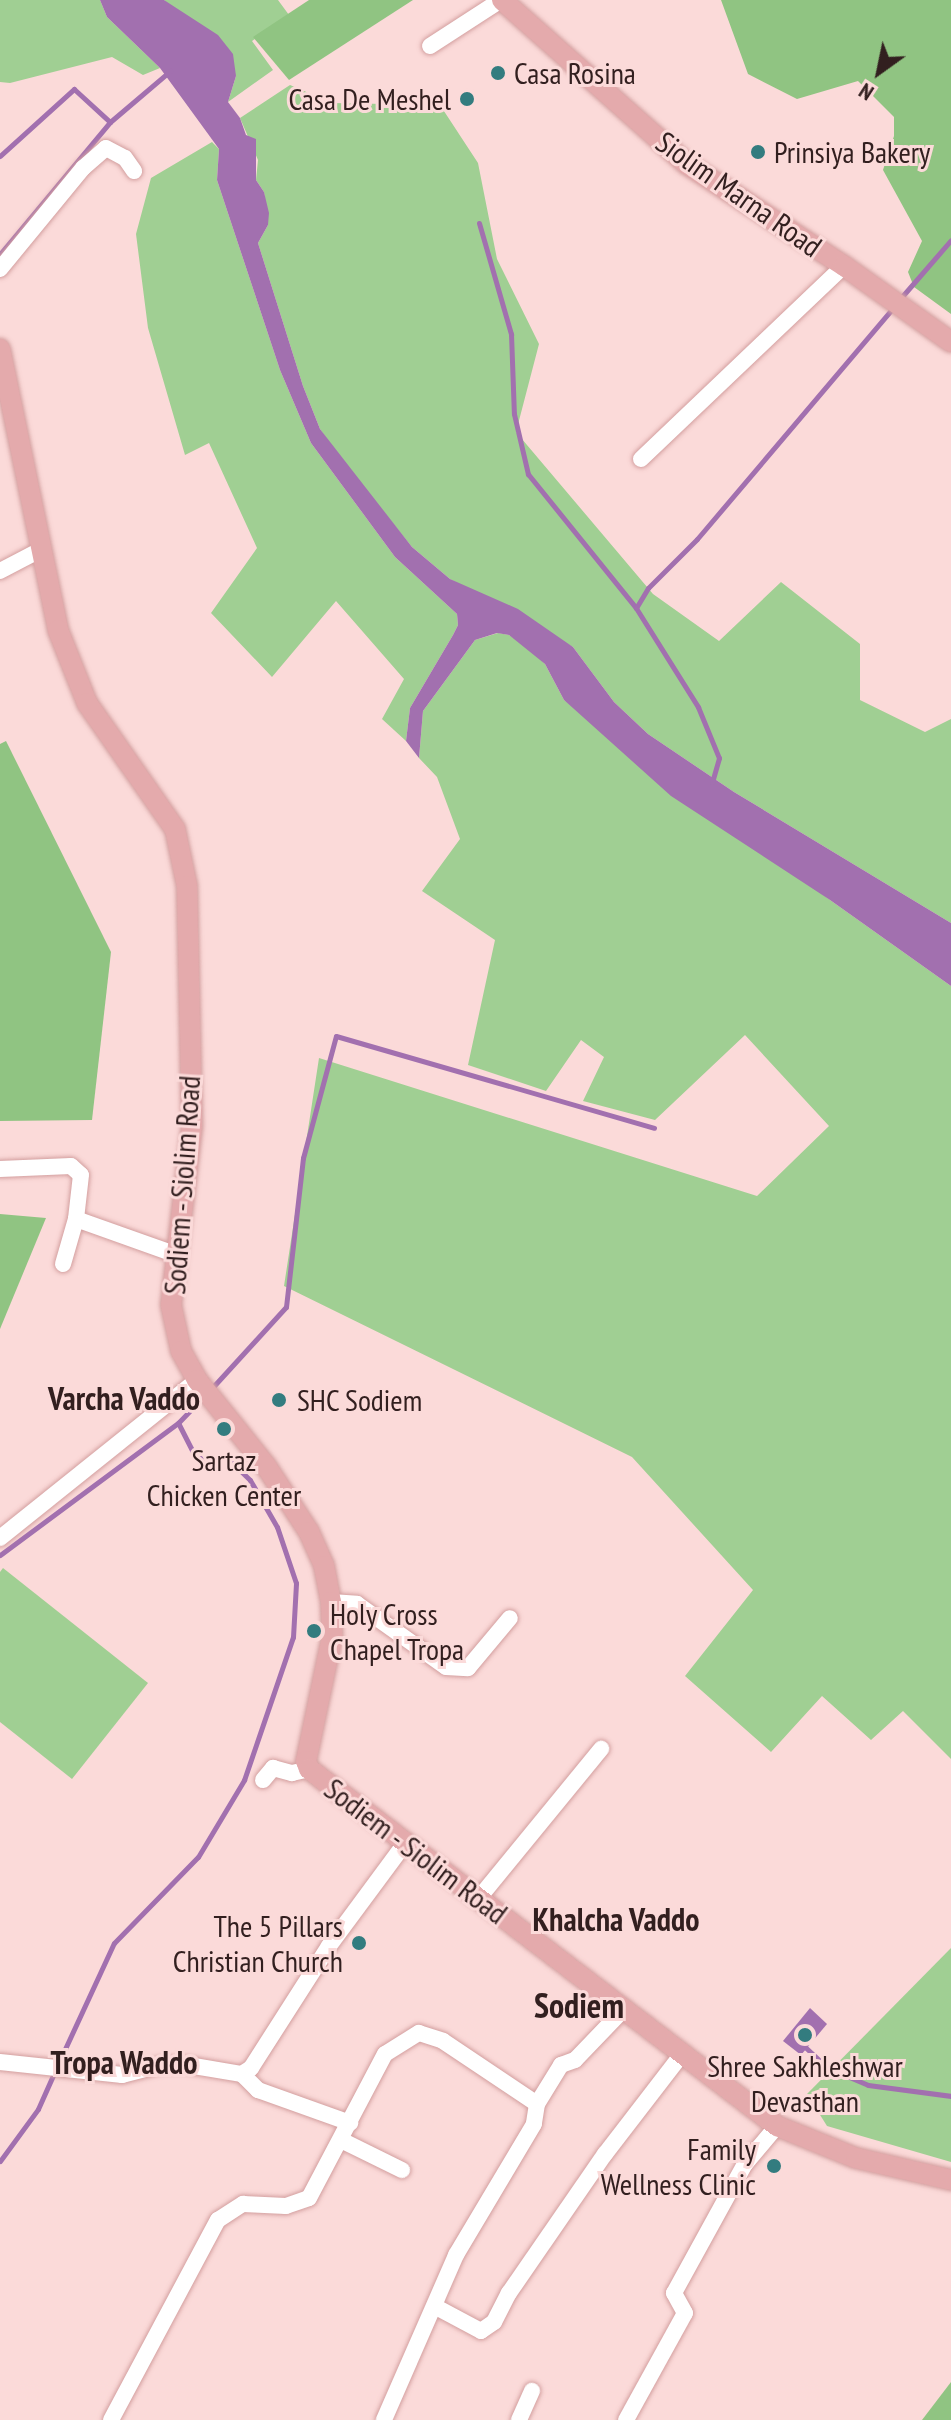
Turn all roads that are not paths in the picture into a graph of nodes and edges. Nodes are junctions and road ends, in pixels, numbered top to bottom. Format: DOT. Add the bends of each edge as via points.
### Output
graph roads {
  1 [pos="501,0"];
  2 [pos="430,46"];
  3 [pos="134,171"];
  4 [pos="844,266"];
  5 [pos="0,269"];
  6 [pos="951,342"];
  7 [pos="0,349"];
  8 [pos="641,459"];
  9 [pos="42,549"];
  10 [pos="0,571"];
  11 [pos="0,1169"];
  12 [pos="76,1219"];
  13 [pos="177,1255"];
  14 [pos="63,1264"];
  15 [pos="204,1388"];
  16 [pos="0,1538"];
  17 [pos="331,1602"];
  18 [pos="510,1618"];
  19 [pos="601,1749"];
  20 [pos="309,1769"];
  21 [pos="263,1780"];
  22 [pos="406,1842"];
  23 [pos="479,1898"];
  24 [pos="623,2010"];
  25 [pos="682,2054"];
  26 [pos="0,2062"];
  27 [pos="242,2074"];
  28 [pos="537,2104"];
  29 [pos="350,2123"];
  30 [pos="777,2126"];
  31 [pos="341,2140"];
  32 [pos="402,2170"];
  33 [pos="951,2180"];
  34 [pos="436,2307"];
  35 [pos="532,2391"];
  36 [pos="111,2420"];
  37 [pos="384,2420"];
  38 [pos="519,2420"];
  39 [pos="626,2420"];
  1 -- 2 [label="street"];
  1 -- 4 [label="main road, Siolim Marna Road" via="687,164"];
  3 -- 5 [label="street" via="125,158 106,148 83,168"];
  4 -- 6 [label="main road, Siolim Marna Road"];
  4 -- 8 [label="street"];
  7 -- 9 [label="main road, Sodiem - Siolim Road"];
  9 -- 10 [label="street"];
  9 -- 13 [label="main road, Sodiem - Siolim Road" via="58,630 87,703 175,829 187,886 192,1126"];
  11 -- 12 [label="street" via="71,1166 81,1175"];
  12 -- 13 [label="street"];
  12 -- 14 [label="street"];
  13 -- 15 [label="main road, Sodiem - Siolim Road" via="171,1305 181,1351"];
  15 -- 16 [label="street"];
  15 -- 17 [label="main road, Sodiem - Siolim Road" via="266,1466 309,1532 324,1566"];
  17 -- 18 [label="street" via="357,1604 446,1667 468,1668"];
  17 -- 20 [label="main road, Sodiem - Siolim Road" via="332,1637 306,1761"];
  19 -- 23 [label="street"];
  20 -- 21 [label="street" via="292,1773 273,1768"];
  20 -- 22 [label="main road, Sodiem - Siolim Road"];
  22 -- 23 [label="main road, Sodiem - Siolim Road"];
  22 -- 27 [label="street"];
  23 -- 24 [label="main road, Sodiem - Siolim Road"];
  24 -- 25 [label="main road, Sodiem - Siolim Road"];
  24 -- 28 [label="street" via="575,2060 561,2065"];
  25 -- 30 [label="main road, Sodiem - Siolim Road"];
  25 -- 34 [label="street" via="605,2154 494,2322 481,2331"];
  26 -- 27 [label="street" via="122,2075 161,2065"];
  27 -- 29 [label="street" via="258,2090"];
  28 -- 29 [label="street" via="443,2041 419,2033 385,2054"];
  28 -- 34 [label="street" via="534,2124 480,2209"];
  29 -- 31 [label="street"];
  30 -- 33 [label="main road, Sodiem - Siolim Road" via="856,2158"];
  30 -- 39 [label="street" via="745,2164 674,2293 685,2313"];
  31 -- 32 [label="street"];
  31 -- 36 [label="street" via="309,2198 286,2206 243,2204 218,2220"];
  34 -- 37 [label="street"];
  35 -- 38 [label="street"];
}
